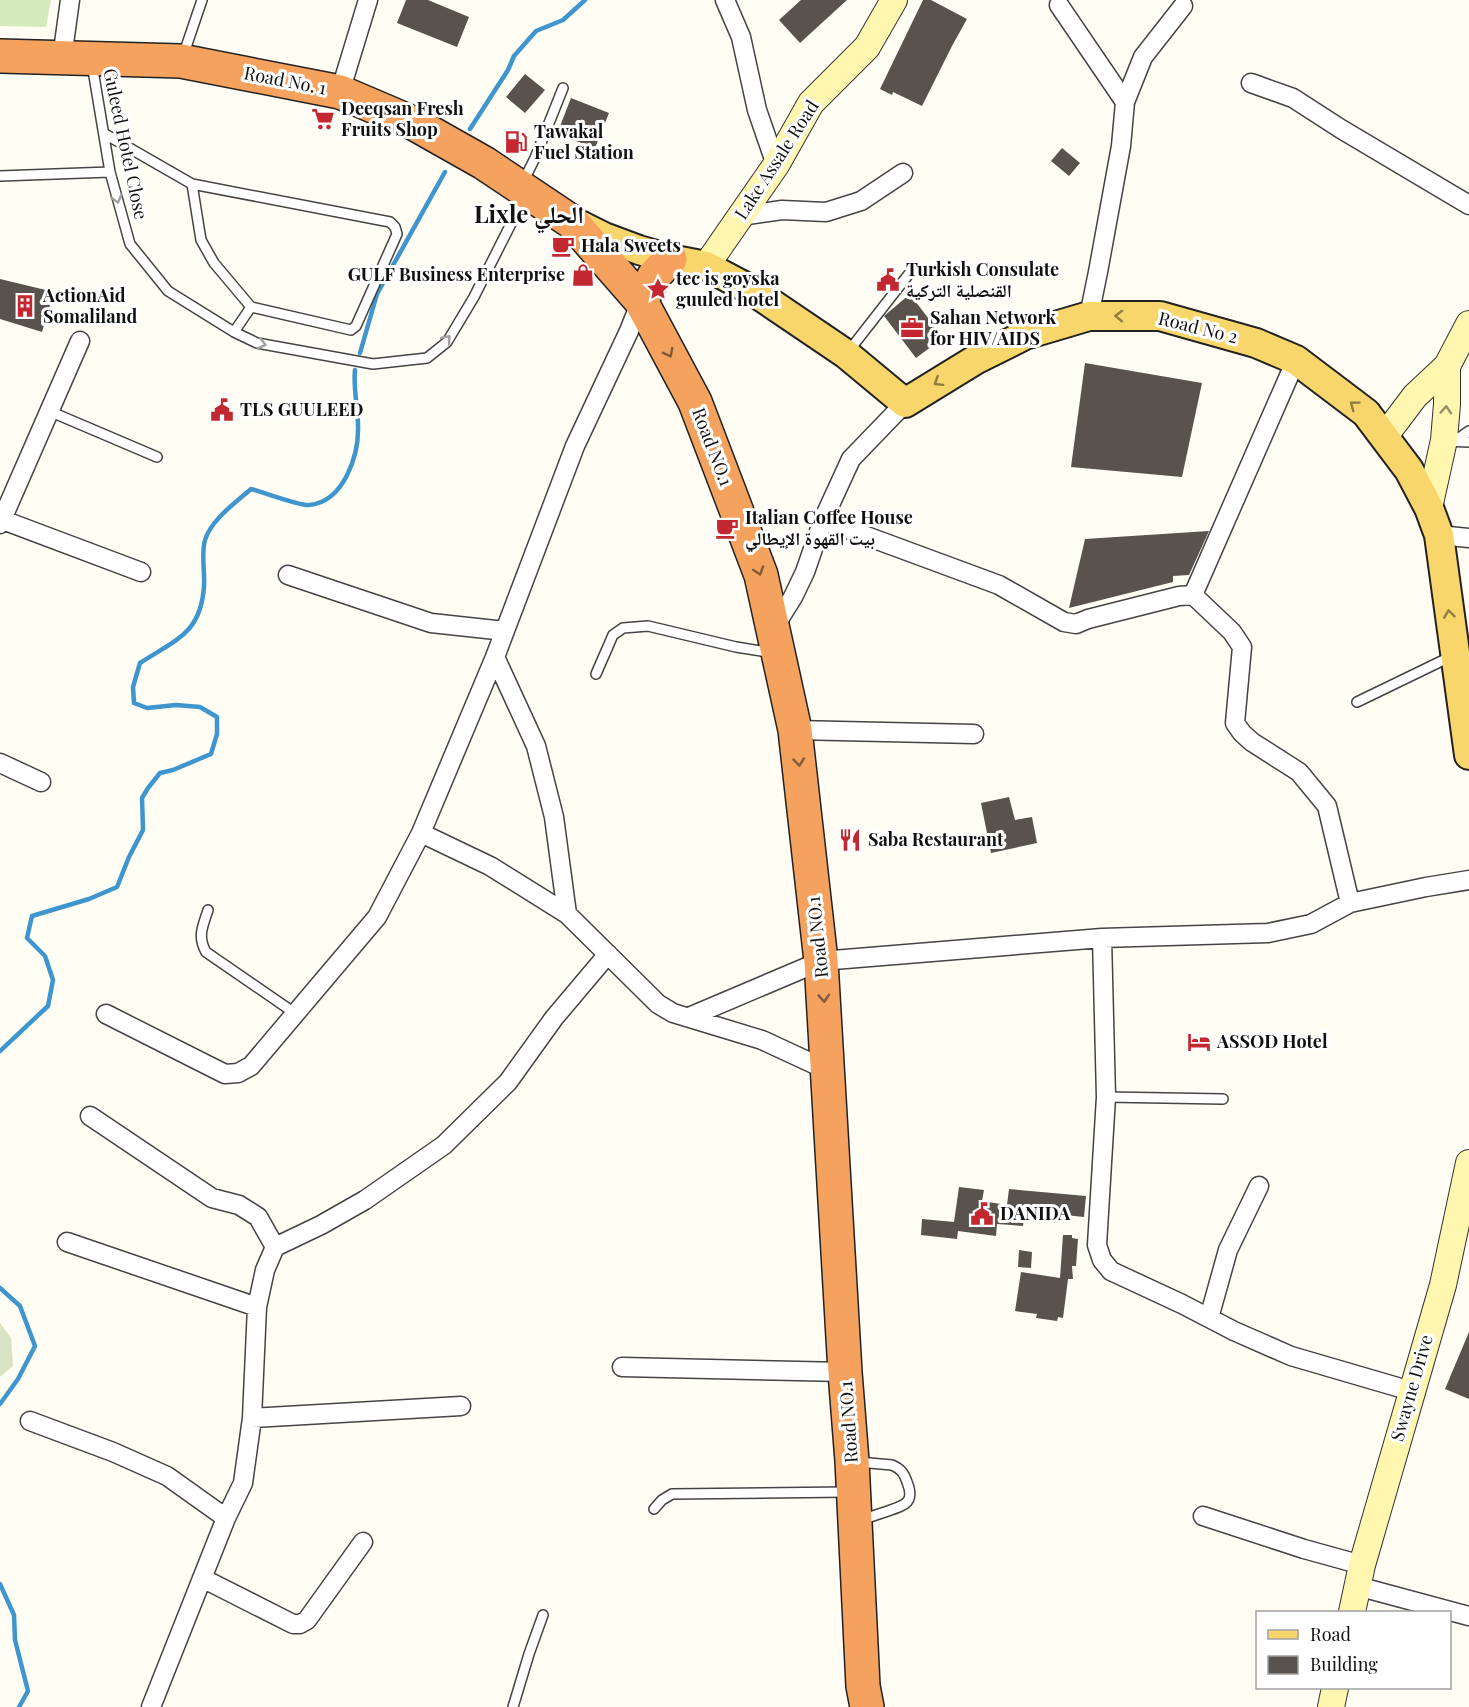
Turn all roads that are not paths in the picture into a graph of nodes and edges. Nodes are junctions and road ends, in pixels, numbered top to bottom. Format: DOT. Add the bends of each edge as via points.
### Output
graph roads {
  1 [pos="70,0"];
  2 [pos="202,0"];
  3 [pos="368,0"];
  4 [pos="725,0"];
  5 [pos="894,0"];
  6 [pos="1059,5"];
  7 [pos="1183,6"];
  8 [pos="0,56"];
  9 [pos="77,58"];
  10 [pos="181,61"];
  11 [pos="1251,83"];
  12 [pos="563,88"];
  13 [pos="340,92"];
  14 [pos="1125,102"];
  15 [pos="105,134"];
  16 [pos="776,165"];
  17 [pos="110,172"];
  18 [pos="903,174"];
  19 [pos="0,176"];
  20 [pos="192,184"];
  21 [pos="524,189"];
  22 [pos="1469,205"];
  23 [pos="741,216"];
  24 [pos="572,222"];
  25 [pos="670,259"];
  26 [pos="706,266"];
  27 [pos="912,270"];
  28 [pos="641,301"];
  29 [pos="250,307"];
  30 [pos="1089,316"];
  31 [pos="1469,324"];
  32 [pos="234,332"];
  33 [pos="80,341"];
  34 [pos="846,354"];
  35 [pos="1296,360"];
  36 [pos="1447,366"];
  37 [pos="905,404"];
  38 [pos="49,411"];
  39 [pos="1469,430"];
  40 [pos="1384,437"];
  41 [pos="1456,441"];
  42 [pos="157,458"];
  43 [pos="1429,508"];
  44 [pos="823,520"];
  45 [pos="1,521"];
  46 [pos="1439,535"];
  47 [pos="1469,538"];
  48 [pos="141,572"];
  49 [pos="288,575"];
  50 [pos="1193,595"];
  51 [pos="505,632"];
  52 [pos="776,642"];
  53 [pos="1454,655"];
  54 [pos="495,657"];
  55 [pos="596,675"];
  56 [pos="1357,702"];
  57 [pos="1465,706"];
  58 [pos="795,730"];
  59 [pos="974,735"];
  60 [pos="1469,755"];
  61 [pos="0,763"];
  62 [pos="41,782"];
  63 [pos="421,833"];
  64 [pos="1469,880"];
  65 [pos="1350,903"];
  66 [pos="208,910"];
  67 [pos="567,914"];
  68 [pos="1102,938"];
  69 [pos="608,954"];
  70 [pos="821,961"];
  71 [pos="106,1014"];
  72 [pos="296,1014"];
  73 [pos="689,1017"];
  74 [pos="829,1071"];
  75 [pos="1106,1097"];
  76 [pos="1222,1099"];
  77 [pos="90,1116"];
  78 [pos="1469,1163"];
  79 [pos="1258,1186"];
  80 [pos="67,1242"];
  81 [pos="275,1247"];
  82 [pos="257,1307"];
  83 [pos="1209,1318"];
  84 [pos="622,1367"];
  85 [pos="845,1372"];
  86 [pos="1411,1391"];
  87 [pos="461,1406"];
  88 [pos="252,1418"];
  89 [pos="30,1421"];
  90 [pos="853,1492"];
  91 [pos="654,1509"];
  92 [pos="1203,1516"];
  93 [pos="226,1518"];
  94 [pos="363,1542"];
  95 [pos="1360,1576"];
  96 [pos="202,1578"];
  97 [pos="1352,1611"];
  98 [pos="543,1615"];
  99 [pos="1469,1616"];
  100 [pos="1335,1689"];
  101 [pos="151,1707"];
  102 [pos="513,1707"];
  103 [pos="867,1707"];
  104 [pos="1331,1707"];
  1 -- 9 [label="street"];
  2 -- 10 [label="lane"];
  3 -- 13 [label="street"];
  4 -- 16 [label="street" via="741,37 757,110"];
  5 -- 16 [label="street, Lake Assale Road" via="867,48 811,104"];
  6 -- 14 [label="street"];
  7 -- 14 [label="street" via="1143,57"];
  8 -- 9 [label="highway, Road No. 1"];
  9 -- 10 [label="highway, Road No. 1"];
  9 -- 15 [label="lane, Guleed Hotel Close"];
  10 -- 13 [label="highway, Road No. 1"];
  11 -- 22 [label="street" via="1293,98"];
  12 -- 21 [label="lane, Guleed Hotel Close"];
  13 -- 21 [label="highway, Road No. 1" via="415,124"];
  14 -- 30 [label="street" via="1121,146"];
  15 -- 17 [label="lane, Guleed Hotel Close"];
  15 -- 20 [label="lane"];
  16 -- 23 [label="street, Lake Assale Road"];
  17 -- 19 [label="lane"];
  17 -- 32 [label="lane, Guleed Hotel Close, one-way" via="130,244 168,291"];
  18 -- 23 [label="street" via="861,201 826,212 782,210"];
  20 -- 29 [label="lane" via="201,240 214,263"];
  20 -- 29 [label="lane" via="390,222 395,227 397,234 351,330"];
  21 -- 24 [label="highway, Road No. 1"];
  32 -- 21 [label="lane, Guleed Hotel Close, one-way" via="257,343 373,364 427,358 447,342 474,297"];
  23 -- 26 [label="street, Lake Assale Road"];
  24 -- 25 [label="main road"];
  24 -- 28 [label="highway, Road NO.1"];
  25 -- 26 [label="main road"];
  25 -- 28 [label="highway" via="654,276"];
  26 -- 34 [label="main road" via="753,291"];
  27 -- 34 [label="lane"];
  28 -- 51 [label="street" via="575,446"];
  28 -- 52 [label="highway, Road NO.1, one-way" via="695,402 761,575"];
  29 -- 32 [label="lane"];
  35 -- 30 [label="main road, Road No 2, one-way" via="1256,343 1160,316"];
  30 -- 37 [label="main road, Road No 2, one-way" via="1025,335 975,360"];
  31 -- 36 [label="street"];
  33 -- 38 [label="street"];
  34 -- 37 [label="main road"];
  40 -- 35 [label="main road, Road No 2, one-way" via="1366,413"];
  35 -- 50 [label="street"];
  36 -- 40 [label="street" via="1415,396"];
  41 -- 36 [label="street, one-way" via="1447,404"];
  37 -- 44 [label="street" via="851,459"];
  38 -- 42 [label="lane"];
  38 -- 45 [label="street"];
  39 -- 41 [label="lane"];
  40 -- 43 [label="main road, Road No 2" via="1409,470"];
  41 -- 43 [label="street"];
  43 -- 46 [label="main road, Road No 2"];
  44 -- 50 [label="street" via="999,585 1064,622 1077,624"];
  44 -- 52 [label="street"];
  45 -- 48 [label="street"];
  46 -- 47 [label="street"];
  53 -- 46 [label="main road, Road No 2, one-way"];
  49 -- 51 [label="street" via="431,623"];
  50 -- 65 [label="street" via="1232,632 1242,647 1235,723 1252,742 1299,772 1327,806"];
  51 -- 54 [label="street"];
  52 -- 55 [label="lane" via="736,647 648,626 623,628 613,635"];
  52 -- 58 [label="highway, Road NO.1"];
  53 -- 56 [label="lane"];
  53 -- 57 [label="main road, Road No 2"];
  54 -- 63 [label="street"];
  54 -- 67 [label="street" via="536,746 554,817"];
  57 -- 60 [label="main road, Road No 2"];
  58 -- 59 [label="street"];
  58 -- 70 [label="highway, Road NO.1, one-way"];
  61 -- 62 [label="street"];
  63 -- 67 [label="street" via="490,866"];
  63 -- 72 [label="street" via="377,917"];
  64 -- 65 [label="street"];
  65 -- 68 [label="street" via="1311,924 1268,933"];
  66 -- 72 [label="lane" via="201,934 206,952"];
  67 -- 69 [label="street"];
  68 -- 70 [label="street"];
  68 -- 75 [label="street"];
  69 -- 73 [label="street" via="658,1004"];
  69 -- 81 [label="street" via="554,1018 508,1082 444,1145 365,1200"];
  70 -- 73 [label="street"];
  70 -- 74 [label="highway, Road NO.1, one-way"];
  71 -- 72 [label="street" via="225,1074 251,1066"];
  73 -- 74 [label="street" via="762,1040"];
  74 -- 85 [label="highway, Road NO.1"];
  75 -- 76 [label="lane"];
  75 -- 83 [label="street" via="1097,1245 1102,1260 1111,1271"];
  77 -- 81 [label="street" via="212,1198 239,1205 258,1217"];
  78 -- 86 [label="street, Swayne Drive" via="1443,1285"];
  79 -- 83 [label="street" via="1228,1250"];
  80 -- 82 [label="street"];
  81 -- 82 [label="street"];
  82 -- 88 [label="street"];
  83 -- 86 [label="street" via="1291,1356"];
  84 -- 85 [label="street"];
  85 -- 90 [label="highway, Road NO.1"];
  86 -- 95 [label="street, Swayne Drive"];
  87 -- 88 [label="street"];
  88 -- 93 [label="street" via="243,1483"];
  89 -- 93 [label="street" via="167,1476"];
  90 -- 90 [label="lane" via="892,1465 903,1471 911,1491 905,1505"];
  90 -- 91 [label="lane" via="672,1494"];
  90 -- 103 [label="highway, Road NO.1"];
  92 -- 95 [label="street" via="1304,1549"];
  93 -- 96 [label="street"];
  94 -- 96 [label="street" via="300,1624"];
  95 -- 97 [label="street, Swayne Drive"];
  95 -- 99 [label="street"];
  96 -- 101 [label="street"];
  98 -- 102 [label="lane"];
  100 -- 104 [label="street"];
}
